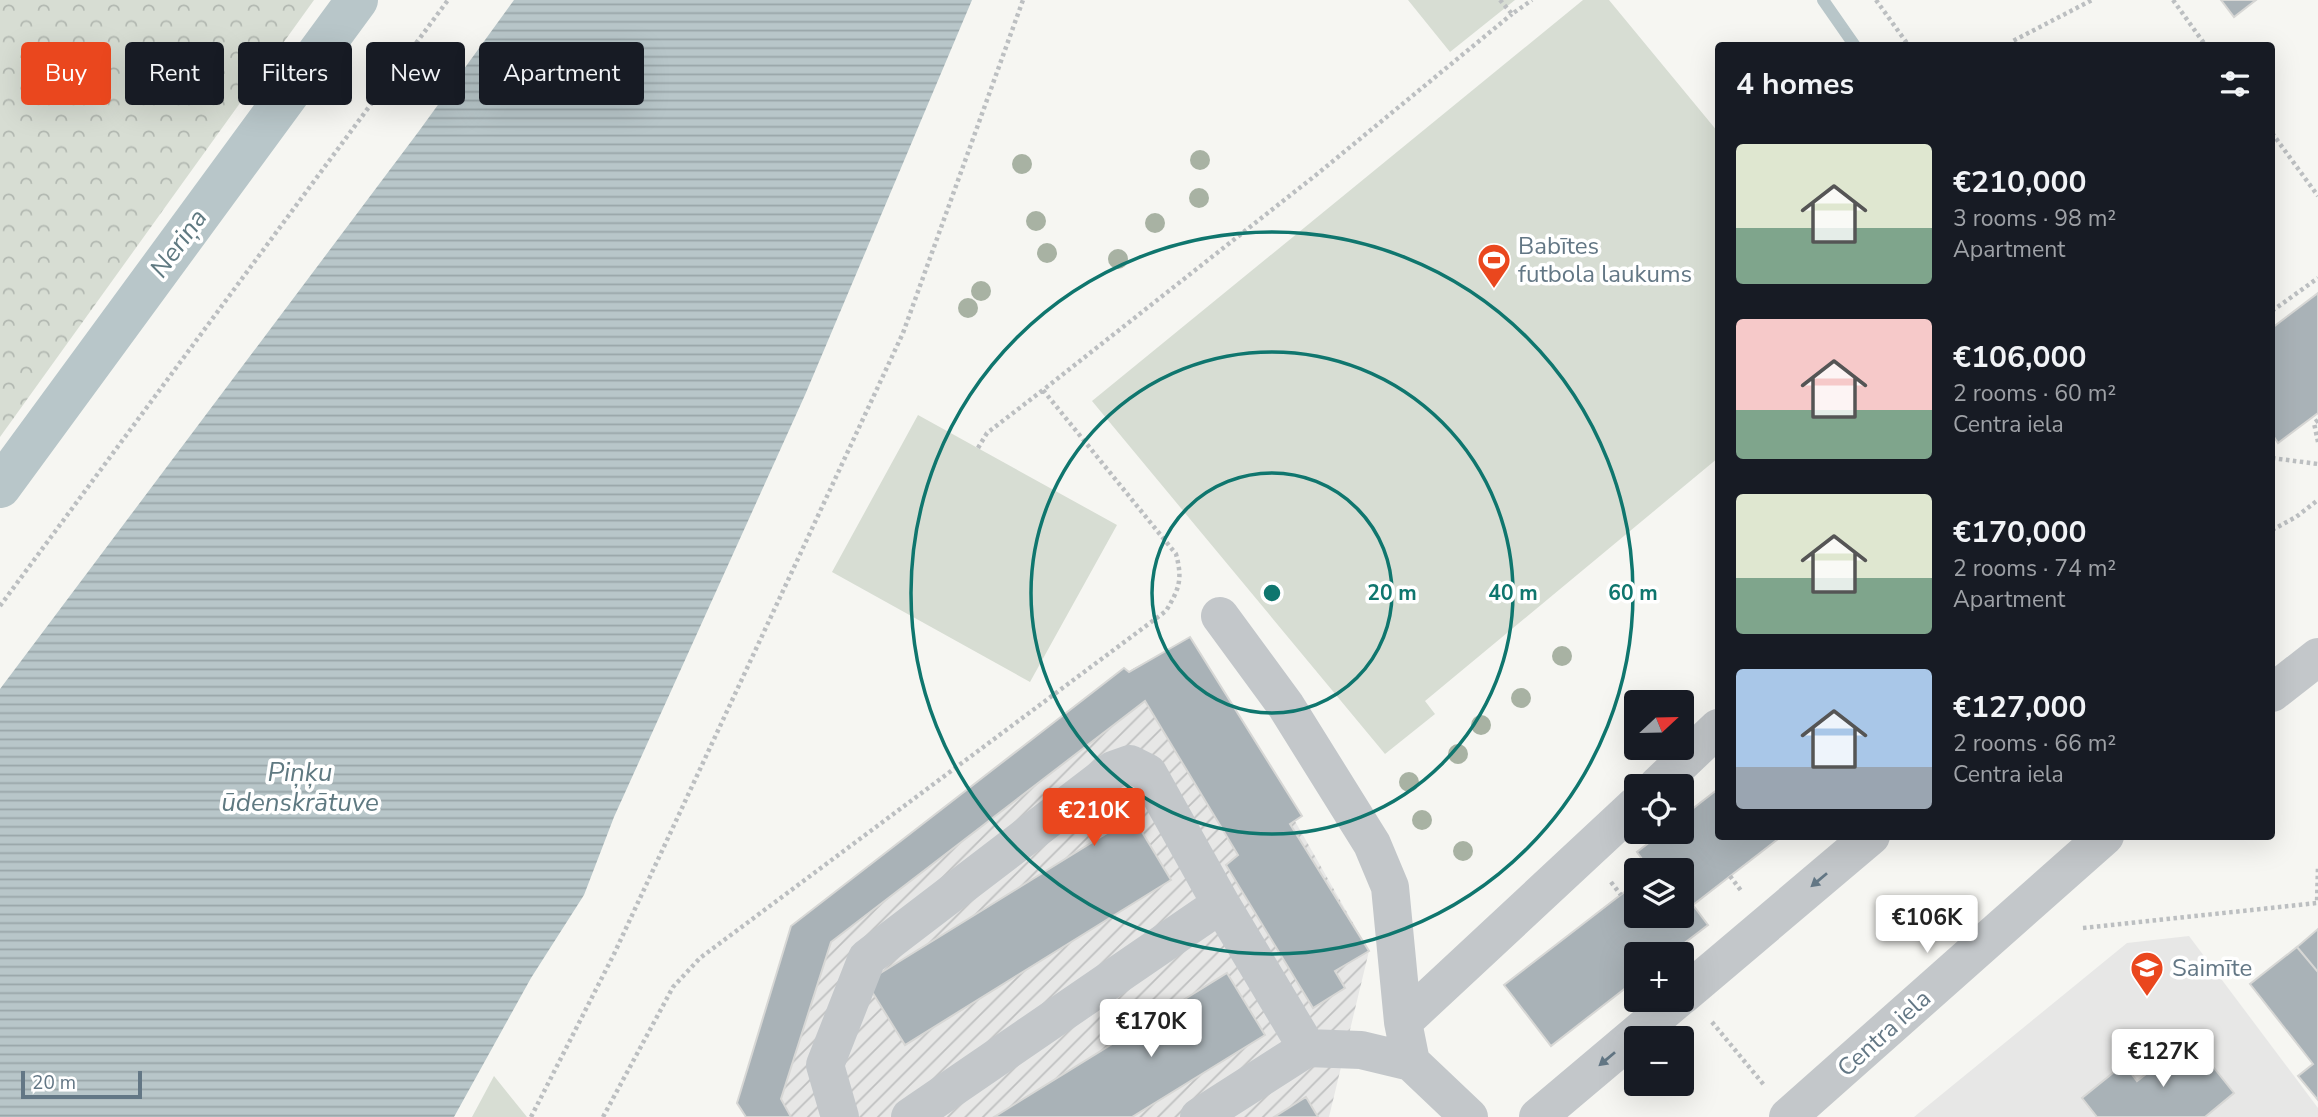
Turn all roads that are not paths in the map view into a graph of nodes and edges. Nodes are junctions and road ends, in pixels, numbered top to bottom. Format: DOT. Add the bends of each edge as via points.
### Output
graph roads {
  1 [pos="1220,616"];
  2 [pos="2318,657"];
  3 [pos="2275,692"];
  4 [pos="1715,731"];
  5 [pos="1670,774"];
  6 [pos="1624,816"];
  7 [pos="1866,840"];
  8 [pos="2101,840"];
  9 [pos="1221,904"];
  10 [pos="1694,986"];
  11 [pos="1663,1012"];
  12 [pos="1403,1021"];
  13 [pos="1307,1048"];
  14 [pos="1410,1062"];
  15 [pos="1793,1115"];
  16 [pos="840,1117"];
  17 [pos="910,1117"];
  18 [pos="1199,1117"];
  19 [pos="1469,1117"];
  20 [pos="1538,1117"];
  1 -- 12 [label="street" via="1286,706 1372,844 1390,887"];
  2 -- 3 [label="street"];
  4 -- 5 [label="street"];
  6 -- 12 [label="street"];
  7 -- 10 [label="street, one-way"];
  8 -- 15 [label="street, Centra iela"];
  9 -- 13 [label="street"];
  9 -- 16 [label="street" via="1148,773 1129,764 1113,770 867,958 825,1065"];
  9 -- 17 [label="street"];
  11 -- 20 [label="street, one-way"];
  12 -- 14 [label="street"];
  13 -- 14 [label="street" via="1361,1050"];
  13 -- 18 [label="street"];
  14 -- 19 [label="street"];
}
